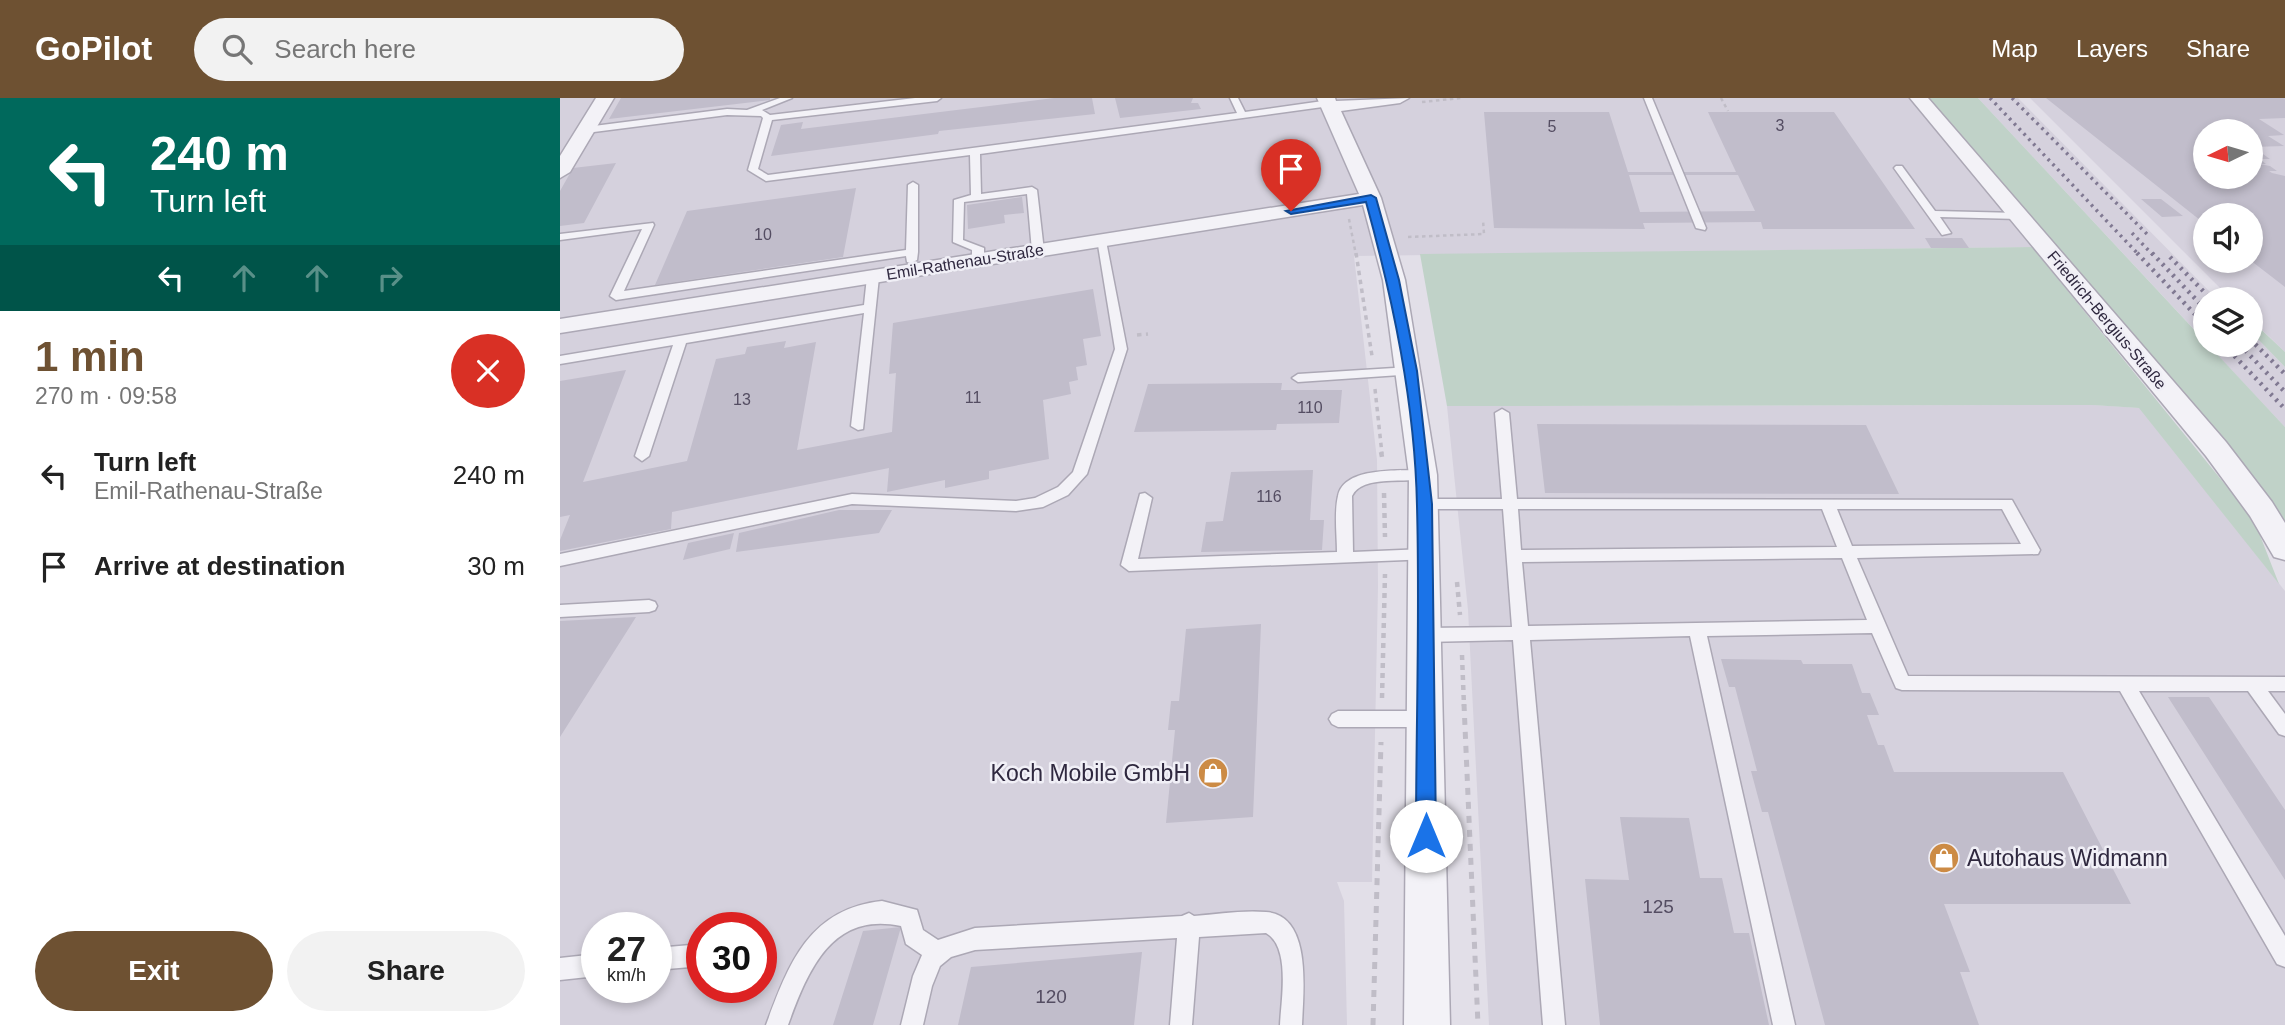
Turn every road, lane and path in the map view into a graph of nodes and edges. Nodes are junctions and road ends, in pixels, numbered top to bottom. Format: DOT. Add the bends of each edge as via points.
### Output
graph roads {
  1 [pos="605,98"];
  2 [pos="788,98"];
  3 [pos="937,98"];
  4 [pos="1234,98"];
  5 [pos="1400,98"];
  6 [pos="1648,98"];
  7 [pos="1721,98"];
  8 [pos="1919,98"];
  9 [pos="1329,103"];
  10 [pos="751,111"];
  11 [pos="1728,111"];
  12 [pos="1242,115"];
  13 [pos="768,118"];
  14 [pos="586,130"];
  15 [pos="975,151"];
  16 [pos="1899,167"];
  17 [pos="560,172"];
  18 [pos="913,186"];
  19 [pos="976,198"];
  20 [pos="1371,198"];
  21 [pos="1345,202"];
  22 [pos="1933,214"];
  23 [pos="2019,216"];
  24 [pos="1483,220"];
  25 [pos="1701,228"];
  26 [pos="1946,233"];
  27 [pos="560,237"];
  28 [pos="1407,237"];
  29 [pos="1101,241"];
  30 [pos="1038,251"];
  31 [pos="978,260"];
  32 [pos="912,261"];
  33 [pos="873,277"];
  34 [pos="870,309"];
  35 [pos="560,326"];
  36 [pos="681,340"];
  37 [pos="560,360"];
  38 [pos="1410,371"];
  39 [pos="1374,373"];
  40 [pos="1298,378"];
  41 [pos="1502,413"];
  42 [pos="858,426"];
  43 [pos="642,456"];
  44 [pos="1383,477"];
  45 [pos="1424,490"];
  46 [pos="1145,498"];
  47 [pos="1510,503"];
  48 [pos="1827,503"];
  49 [pos="2285,549"];
  50 [pos="1847,552"];
  51 [pos="1385,555"];
  52 [pos="1425,555"];
  53 [pos="1514,556"];
  54 [pos="1345,557"];
  55 [pos="560,559"];
  56 [pos="649,606"];
  57 [pos="560,611"];
  58 [pos="1878,626"];
  59 [pos="1697,630"];
  60 [pos="1522,633"];
  61 [pos="1425,635"];
  62 [pos="2125,684"];
  63 [pos="2253,684"];
  64 [pos="2285,684"];
  65 [pos="1338,719"];
  66 [pos="1381,719"];
  67 [pos="1426,719"];
  68 [pos="2285,728"];
  69 [pos="1189,924"];
  70 [pos="937,953"];
  71 [pos="2285,956"];
  72 [pos="581,967"];
  73 [pos="560,969"];
  74 [pos="777,1025"];
  75 [pos="912,1025"];
  76 [pos="1181,1025"];
  77 [pos="1291,1025"];
  78 [pos="1373,1025"];
  79 [pos="1427,1025"];
  80 [pos="1554,1025"];
  81 [pos="1784,1025"];
  1 -- 14 [label="street"];
  2 -- 10 [label="lane"];
  3 -- 13 [label="lane"];
  4 -- 12 [label="lane"];
  5 -- 9 [label="street"];
  6 -- 25 [label="lane"];
  7 -- 11 [label="path"];
  8 -- 23 [label="street, Friedrich-Bergius-Straße"];
  9 -- 12 [label="lane"];
  9 -- 20 [label="street"];
  10 -- 13 [label="lane"];
  10 -- 14 [label="lane"];
  12 -- 15 [label="lane"];
  13 -- 15 [label="lane" via="753,170 766,178"];
  14 -- 17 [label="street"];
  15 -- 19 [label="lane"];
  16 -- 22 [label="lane"];
  18 -- 32 [label="lane"];
  19 -- 30 [label="lane" via="1032,190"];
  19 -- 31 [label="lane" via="958,200 958,242 978,248"];
  20 -- 21 [label="street, Emil-Rathenau-Straße"];
  20 -- 38 [label="street" via="1394,280"];
  21 -- 29 [label="street, Emil-Rathenau-Straße"];
  21 -- 39 [label="path" via="1368,316"];
  22 -- 23 [label="lane"];
  22 -- 26 [label="lane"];
  23 -- 49 [label="street, Friedrich-Bergius-Straße" via="2216,449"];
  24 -- 28 [label="path" via="1484,234"];
  27 -- 32 [label="lane" via="649,225 616,296"];
  29 -- 30 [label="street, Emil-Rathenau-Straße"];
  29 -- 55 [label="lane" via="1121,349 1080,474 1063,491 1038,503 1016,506 852,499"];
  30 -- 31 [label="street, Emil-Rathenau-Straße"];
  31 -- 32 [label="street, Emil-Rathenau-Straße"];
  32 -- 33 [label="street, Emil-Rathenau-Straße"];
  33 -- 34 [label="lane"];
  33 -- 35 [label="street, Emil-Rathenau-Straße"];
  34 -- 36 [label="lane"];
  34 -- 42 [label="lane"];
  36 -- 37 [label="lane"];
  36 -- 43 [label="lane"];
  38 -- 39 [label="lane"];
  38 -- 45 [label="street"];
  39 -- 40 [label="lane"];
  39 -- 44 [label="path"];
  41 -- 47 [label="lane"];
  44 -- 45 [label="lane"];
  44 -- 51 [label="path"];
  44 -- 54 [label="lane" via="1349,487"];
  45 -- 47 [label="lane"];
  45 -- 52 [label="street"];
  46 -- 54 [label="lane" via="1129,565"];
  47 -- 48 [label="lane"];
  47 -- 53 [label="lane"];
  48 -- 50 [label="lane"];
  48 -- 50 [label="lane" via="2007,504 2032,550"];
  50 -- 53 [label="lane"];
  50 -- 58 [label="lane"];
  51 -- 52 [label="lane"];
  51 -- 54 [label="lane"];
  51 -- 66 [label="path"];
  52 -- 61 [label="street"];
  53 -- 60 [label="lane"];
  56 -- 57 [label="lane"];
  58 -- 59 [label="lane"];
  58 -- 62 [label="lane" via="1902,684"];
  59 -- 60 [label="lane"];
  59 -- 81 [label="lane"];
  60 -- 61 [label="lane"];
  60 -- 80 [label="lane"];
  61 -- 67 [label="street"];
  62 -- 63 [label="lane"];
  62 -- 71 [label="lane"];
  63 -- 64 [label="lane"];
  63 -- 68 [label="lane"];
  65 -- 66 [label="lane"];
  66 -- 67 [label="lane"];
  66 -- 78 [label="path"];
  67 -- 79 [label="street"];
  69 -- 70 [label="lane" via="975,939"];
  69 -- 76 [label="lane"];
  69 -- 77 [label="lane" via="1268,922 1280,926 1291,953"];
  70 -- 74 [label="lane" via="914,936 910,917 893,911 840,922 817,940 794,975"];
  70 -- 75 [label="lane" via="927,969"];
  72 -- 73 [label="lane"];
}
